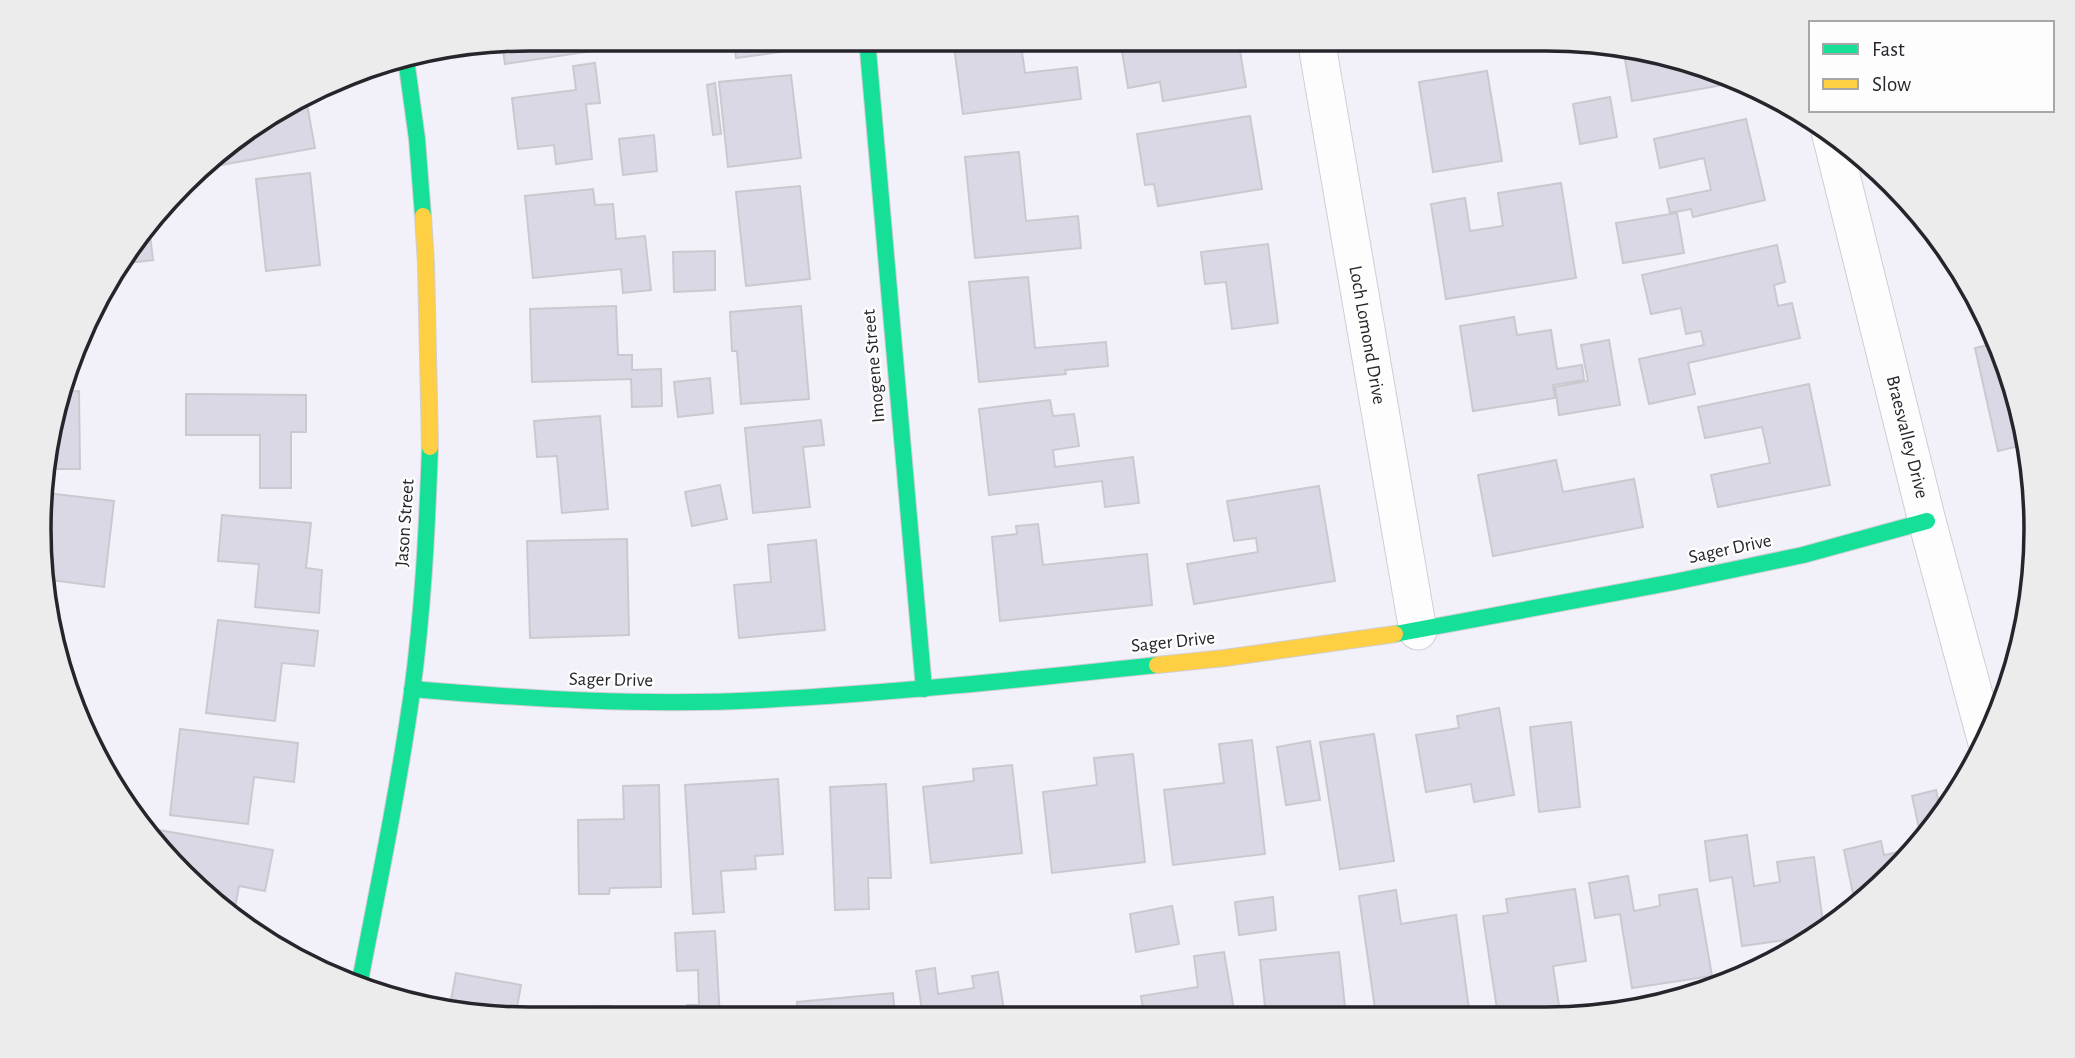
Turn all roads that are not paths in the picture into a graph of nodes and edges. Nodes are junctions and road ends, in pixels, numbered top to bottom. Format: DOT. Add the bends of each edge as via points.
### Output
graph roads {
  1 [pos="868,51"];
  2 [pos="1318,51"];
  3 [pos="407,67"];
  4 [pos="1834,148"];
  5 [pos="1927,521"];
  6 [pos="1418,631"];
  7 [pos="924,689"];
  8 [pos="412,690"];
  9 [pos="1982,725"];
  10 [pos="361,977"];
  1 -- 7 [label="street, Imogene Street"];
  2 -- 6 [label="street, Loch Lomond Drive"];
  3 -- 8 [label="street, Jason Street" via="426,264 432,432"];
  4 -- 5 [label="street, Braesvalley Drive"];
  5 -- 6 [label="street, Sager Drive" via="1803,555"];
  5 -- 9 [label="street, Braesvalley Drive"];
  6 -- 7 [label="street, Sager Drive" via="1225,658"];
  7 -- 8 [label="street, Sager Drive" via="758,700 631,702"];
  8 -- 10 [label="street, Jason Street"];
}
